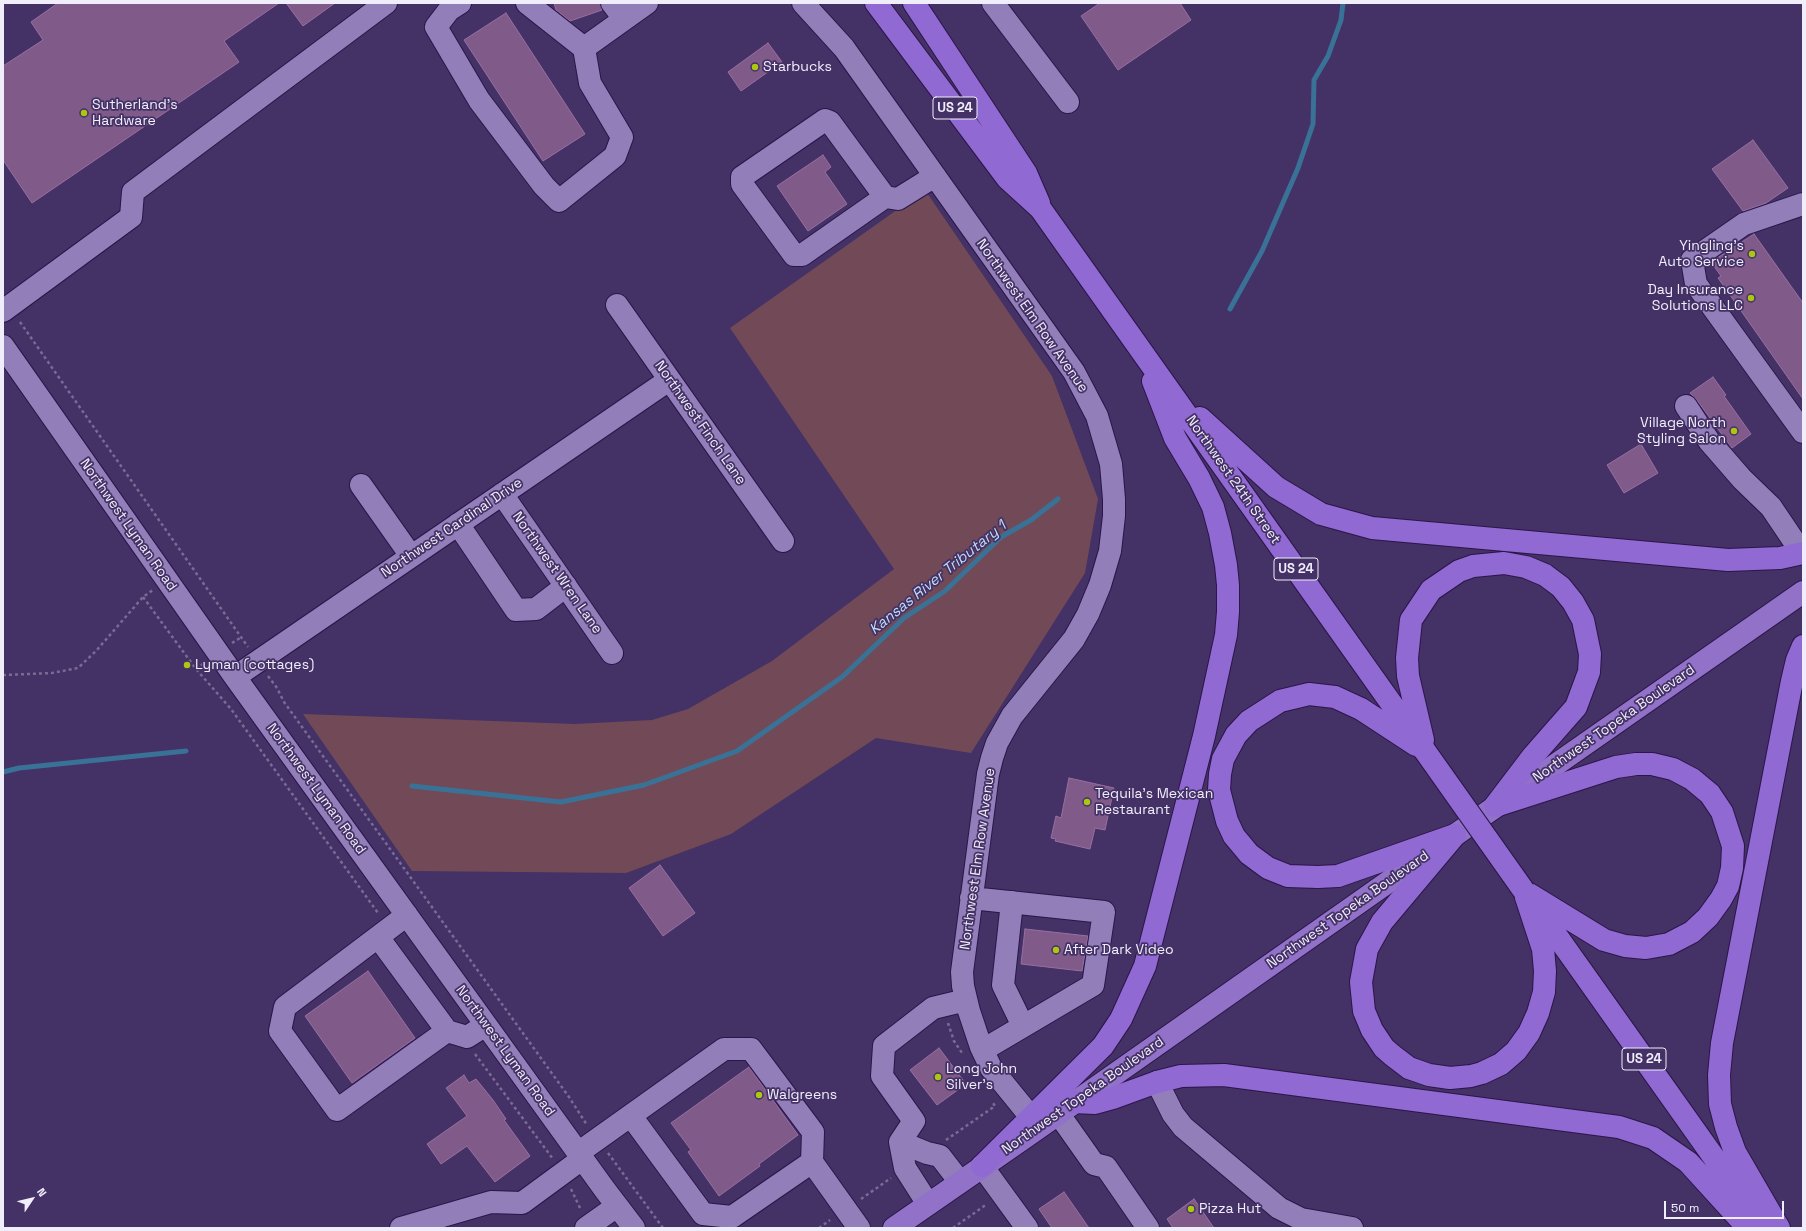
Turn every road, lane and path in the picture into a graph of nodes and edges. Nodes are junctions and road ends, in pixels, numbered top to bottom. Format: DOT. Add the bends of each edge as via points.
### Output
graph roads {
  1 [pos="386,3"];
  2 [pos="460,3"];
  3 [pos="527,3"];
  4 [pos="647,3"];
  5 [pos="803,3"];
  6 [pos="876,3"];
  7 [pos="914,3"];
  8 [pos="993,3"];
  9 [pos="618,11"];
  10 [pos="584,48"];
  11 [pos="1068,102"];
  12 [pos="934,176"];
  13 [pos="884,196"];
  14 [pos="1803,204"];
  15 [pos="1040,208"];
  16 [pos="617,305"];
  17 [pos="6,309"];
  18 [pos="3,346"];
  19 [pos="1142,352"];
  20 [pos="669,380"];
  21 [pos="1167,388"];
  22 [pos="1686,406"];
  23 [pos="1803,432"];
  24 [pos="361,485"];
  25 [pos="502,494"];
  26 [pos="458,524"];
  27 [pos="783,541"];
  28 [pos="1803,553"];
  29 [pos="411,556"];
  30 [pos="166,580"];
  31 [pos="566,586"];
  32 [pos="1803,592"];
  33 [pos="143,597"];
  34 [pos="1803,646"];
  35 [pos="612,653"];
  36 [pos="258,661"];
  37 [pos="3,675"];
  38 [pos="235,677"];
  39 [pos="1425,751"];
  40 [pos="1495,806"];
  41 [pos="1455,835"];
  42 [pos="1524,891"];
  43 [pos="972,898"];
  44 [pos="1012,902"];
  45 [pos="407,915"];
  46 [pos="384,933"];
  47 [pos="966,1000"];
  48 [pos="486,1025"];
  49 [pos="1023,1026"];
  50 [pos="457,1034"];
  51 [pos="983,1050"];
  52 [pos="1157,1082"];
  53 [pos="1066,1108"];
  54 [pos="631,1116"];
  55 [pos="1035,1123"];
  56 [pos="598,1139"];
  57 [pos="900,1142"];
  58 [pos="580,1156"];
  59 [pos="812,1162"];
  60 [pos="982,1166"];
  61 [pos="562,1174"];
  62 [pos="960,1182"];
  63 [pos="992,1201"];
  64 [pos="928,1204"];
  65 [pos="616,1206"];
  66 [pos="1282,1218"];
  67 [pos="401,1228"];
  68 [pos="586,1228"];
  69 [pos="634,1228"];
  70 [pos="663,1228"];
  71 [pos="859,1228"];
  72 [pos="894,1228"];
  73 [pos="953,1228"];
  74 [pos="1027,1228"];
  75 [pos="1148,1228"];
  76 [pos="1352,1228"];
  77 [pos="1764,1228"];
  1 -- 17 [label="street" via="133,192 131,217"];
  2 -- 10 [label="street" via="449,10 436,27 479,100 544,186 560,201 615,156 622,137 590,83"];
  3 -- 10 [label="street"];
  4 -- 9 [label="street"];
  5 -- 12 [label="street, Northwest Elm Row Avenue" via="844,48"];
  6 -- 15 [label="highway, Northwest 24th Street / US 24" via="1007,178"];
  7 -- 15 [label="highway, Northwest 24th Street / US 24" via="1026,173"];
  8 -- 11 [label="street"];
  9 -- 10 [label="street"];
  12 -- 13 [label="street" via="898,199"];
  12 -- 43 [label="street, Northwest Elm Row Avenue" via="1074,372 1097,416 1107,447 1114,499 1110,551 1088,614 1066,650 1012,716 997,743 988,774"];
  13 -- 13 [label="street" via="802,255 794,254 742,184 742,177 825,120 830,122"];
  14 -- 23 [label="street" via="1744,224 1692,260 1696,284"];
  15 -- 19 [label="highway, Northwest 24th Street / US 24"];
  16 -- 20 [label="street, Northwest Finch Lane"];
  17 -- 36 [label="path"];
  18 -- 30 [label="street, Northwest Lyman Road"];
  19 -- 21 [label="highway, Northwest 24th Street / US 24"];
  19 -- 55 [label="highway" via="1175,438 1199,478 1212,507 1220,534 1228,586 1226,635 1204,736 1145,966 1138,984 1121,1019 1103,1046"];
  20 -- 25 [label="street, Northwest Cardinal Drive"];
  20 -- 27 [label="street, Northwest Finch Lane"];
  21 -- 28 [label="highway" via="1276,488 1321,514 1347,522 1372,528 1728,560 1780,558"];
  21 -- 39 [label="highway, Northwest 24th Street / US 24"];
  22 -- 28 [label="street" via="1709,441 1771,507"];
  24 -- 29 [label="street"];
  25 -- 26 [label="street, Northwest Cardinal Drive"];
  25 -- 31 [label="street, Northwest Wren Lane"];
  26 -- 29 [label="street, Northwest Cardinal Drive"];
  26 -- 31 [label="street" via="516,610 536,609"];
  29 -- 36 [label="street, Northwest Cardinal Drive"];
  30 -- 33 [label="path"];
  30 -- 38 [label="street, Northwest Lyman Road"];
  31 -- 35 [label="street, Northwest Wren Lane"];
  32 -- 40 [label="main road, Northwest Topeka Boulevard"];
  33 -- 37 [label="path" via="78,668 52,673"];
  33 -- 46 [label="path" via="196,669 231,709"];
  34 -- 77 [label="highway" via="1792,681 1722,1043 1719,1075 1720,1104 1726,1126"];
  36 -- 38 [label="street, Northwest Cardinal Drive"];
  36 -- 56 [label="path" via="284,702"];
  38 -- 45 [label="street, Northwest Lyman Road"];
  39 -- 40 [label="highway" via="1408,676 1407,658 1411,620 1431,590 1445,579 1472,566 1504,563 1526,567 1545,575 1562,587 1584,620 1590,654 1589,672 1576,707 1533,756"];
  39 -- 41 [label="highway" via="1361,709 1335,697 1309,694 1280,701 1249,721 1229,746 1220,774 1222,807 1234,836 1249,854 1268,868 1288,876 1338,876"];
  39 -- 42 [label="highway, US 24, bridge"];
  40 -- 41 [label="main road, Northwest Topeka Boulevard"];
  40 -- 42 [label="highway" via="1616,767 1652,764 1673,769 1692,779 1710,794 1722,812 1733,846 1728,886 1721,899 1708,918 1692,932 1669,944 1646,948 1604,940"];
  41 -- 42 [label="highway" via="1382,922 1367,949 1361,982 1364,1011 1384,1048 1409,1068 1429,1076 1450,1078 1482,1073 1501,1064 1516,1051 1529,1033 1544,992 1545,971 1543,950"];
  41 -- 53 [label="main road, Northwest Topeka Boulevard"];
  42 -- 77 [label="highway, US 24"];
  43 -- 44 [label="street"];
  43 -- 47 [label="street, Northwest Elm Row Avenue" via="962,972"];
  44 -- 49 [label="street" via="1004,985"];
  44 -- 49 [label="street" via="1104,912 1093,985"];
  45 -- 46 [label="street"];
  45 -- 48 [label="street, Northwest Lyman Road"];
  46 -- 50 [label="street"];
  46 -- 50 [label="street" via="285,1007 280,1031 337,1110"];
  47 -- 51 [label="street, Northwest Elm Row Avenue"];
  47 -- 57 [label="street" via="933,1008 884,1046 882,1076 914,1121"];
  48 -- 50 [label="street"];
  48 -- 58 [label="street, Northwest Lyman Road"];
  49 -- 51 [label="street"];
  50 -- 61 [label="path" via="477,1057"];
  51 -- 55 [label="street, Northwest Elm Row Avenue" via="991,1068"];
  52 -- 53 [label="highway" via="1113,1098"];
  52 -- 66 [label="street" via="1173,1114 1183,1126"];
  52 -- 77 [label="highway" via="1181,1076 1238,1076 1619,1127 1653,1138 1688,1162"];
  53 -- 55 [label="main road, Northwest Topeka Boulevard"];
  53 -- 75 [label="street" via="1094,1164 1106,1167"];
  54 -- 56 [label="street"];
  54 -- 59 [label="street" via="703,1214 732,1217"];
  54 -- 59 [label="street" via="724,1049 751,1049 813,1132"];
  55 -- 60 [label="highway"];
  56 -- 58 [label="street"];
  56 -- 70 [label="path"];
  57 -- 62 [label="street" via="940,1156"];
  57 -- 64 [label="street" via="905,1168"];
  58 -- 61 [label="street"];
  58 -- 65 [label="street, Northwest Lyman Road"];
  59 -- 71 [label="street"];
  60 -- 62 [label="main road"];
  60 -- 74 [label="street"];
  61 -- 67 [label="street" via="522,1203 491,1202"];
  62 -- 64 [label="main road"];
  63 -- 73 [label="path"];
  64 -- 72 [label="main road"];
  65 -- 68 [label="street"];
  65 -- 69 [label="street, Northwest Lyman Road"];
  66 -- 76 [label="street"];
}
